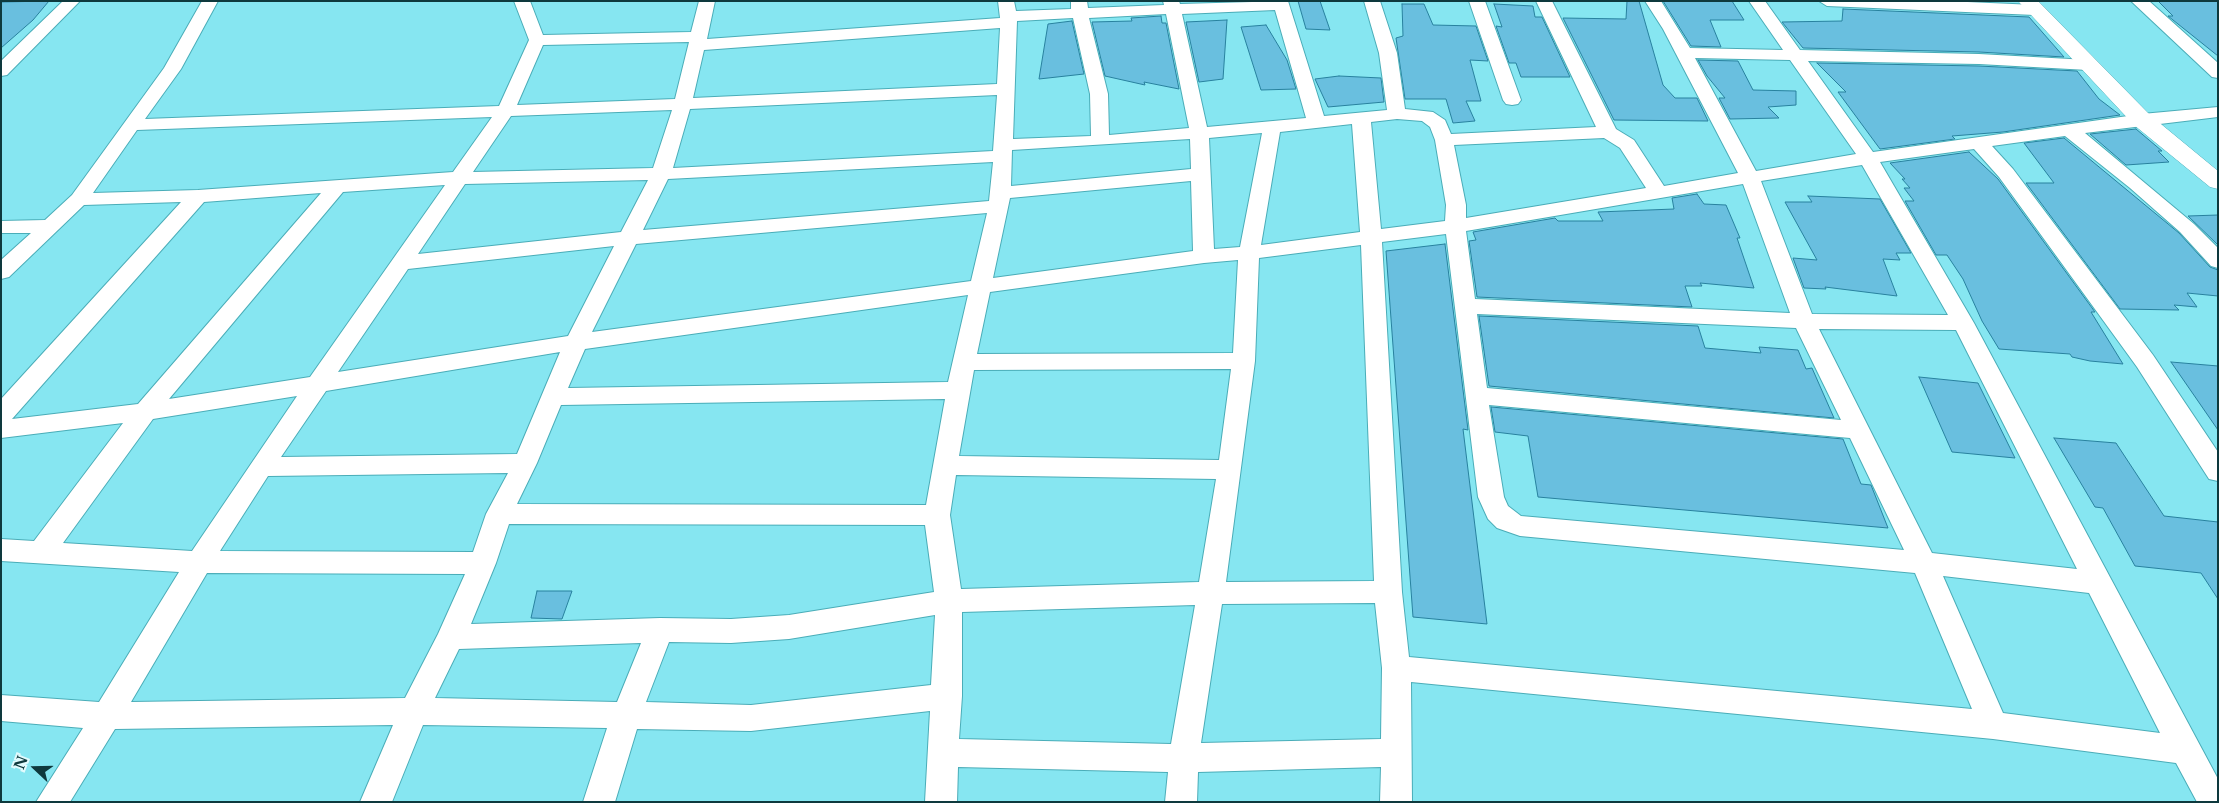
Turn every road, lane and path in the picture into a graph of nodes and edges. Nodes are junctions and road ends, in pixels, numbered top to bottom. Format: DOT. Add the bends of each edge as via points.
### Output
graph roads {
  1 [pos="72,1"];
  2 [pos="210,1"];
  3 [pos="522,1"];
  4 [pos="707,1"];
  5 [pos="1372,1"];
  6 [pos="1477,1"];
  7 [pos="1544,1"];
  8 [pos="1652,1"];
  9 [pos="1757,1"];
  10 [pos="1827,1"];
  11 [pos="2139,1"];
  12 [pos="1279,3"];
  13 [pos="1171,5"];
  14 [pos="2031,6"];
  15 [pos="1080,8"];
  16 [pos="1008,13"];
  17 [pos="537,40"];
  18 [pos="698,41"];
  19 [pos="1684,54"];
  20 [pos="1796,54"];
  21 [pos="2088,65"];
  22 [pos="1,71"];
  23 [pos="2218,73"];
  24 [pos="1006,88"];
  25 [pos="1512,100"];
  26 [pos="683,104"];
  27 [pos="506,110"];
  28 [pos="2218,112"];
  29 [pos="1397,114"];
  30 [pos="1361,118"];
  31 [pos="2142,120"];
  32 [pos="1317,123"];
  33 [pos="133,125"];
  34 [pos="1272,127"];
  35 [pos="2069,130"];
  36 [pos="1198,132"];
  37 [pos="1608,132"];
  38 [pos="1444,140"];
  39 [pos="1100,141"];
  40 [pos="1979,143"];
  41 [pos="1004,151"];
  42 [pos="1868,158"];
  43 [pos="661,174"];
  44 [pos="1201,174"];
  45 [pos="1750,177"];
  46 [pos="458,178"];
  47 [pos="2218,182"];
  48 [pos="337,187"];
  49 [pos="1659,193"];
  50 [pos="198,196"];
  51 [pos="79,199"];
  52 [pos="1000,200"];
  53 [pos="51,226"];
  54 [pos="1454,226"];
  55 [pos="1,227"];
  56 [pos="1371,236"];
  57 [pos="628,238"];
  58 [pos="1249,253"];
  59 [pos="1204,256"];
  60 [pos="2218,260"];
  61 [pos="401,264"];
  62 [pos="1,272"];
  63 [pos="981,287"];
  64 [pos="1466,306"];
  65 [pos="1804,321"];
  66 [pos="1963,323"];
  67 [pos="576,342"];
  68 [pos="1244,361"];
  69 [pos="964,362"];
  70 [pos="317,385"];
  71 [pos="958,390"];
  72 [pos="1476,395"];
  73 [pos="554,397"];
  74 [pos="145,412"];
  75 [pos="1,415"];
  76 [pos="1,429"];
  77 [pos="1858,430"];
  78 [pos="526,463"];
  79 [pos="946,465"];
  80 [pos="261,467"];
  81 [pos="1230,470"];
  82 [pos="2218,472"];
  83 [pos="499,514"];
  84 [pos="936,515"];
  85 [pos="1,550"];
  86 [pos="41,552"];
  87 [pos="199,562"];
  88 [pos="1924,562"];
  89 [pos="482,563"];
  90 [pos="2098,582"];
  91 [pos="1388,592"];
  92 [pos="1211,593"];
  93 [pos="949,601"];
  94 [pos="660,630"];
  95 [pos="451,637"];
  96 [pos="1396,668"];
  97 [pos="947,696"];
  98 [pos="1,708"];
  99 [pos="414,711"];
  100 [pos="107,716"];
  101 [pos="626,717"];
  102 [pos="1993,725"];
  103 [pos="2185,750"];
  104 [pos="944,753"];
  105 [pos="1395,753"];
  106 [pos="1184,758"];
  107 [pos="52,802"];
  108 [pos="376,802"];
  109 [pos="599,802"];
  110 [pos="941,802"];
  111 [pos="1181,802"];
  112 [pos="1396,802"];
  113 [pos="2214,802"];
  1 -- 22 [label="street"];
  2 -- 33 [label="street" via="172,69"];
  3 -- 17 [label="street"];
  4 -- 18 [label="street"];
  5 -- 29 [label="street" via="1388,53"];
  6 -- 25 [label="street"];
  7 -- 37 [label="street"];
  8 -- 19 [label="street"];
  9 -- 20 [label="street"];
  10 -- 14 [label="street"];
  11 -- 23 [label="street"];
  12 -- 13 [label="street"];
  12 -- 32 [label="street"];
  13 -- 15 [label="street"];
  13 -- 36 [label="street"];
  14 -- 21 [label="street"];
  15 -- 16 [label="street"];
  15 -- 39 [label="street" via="1099,94"];
  16 -- 18 [label="street"];
  16 -- 24 [label="street"];
  17 -- 18 [label="street"];
  17 -- 27 [label="street"];
  18 -- 26 [label="street"];
  19 -- 20 [label="street"];
  19 -- 45 [label="street"];
  20 -- 21 [label="street"];
  20 -- 42 [label="street"];
  21 -- 31 [label="street"];
  24 -- 26 [label="street"];
  24 -- 41 [label="street"];
  26 -- 27 [label="street"];
  26 -- 43 [label="street"];
  27 -- 33 [label="street"];
  27 -- 46 [label="street"];
  28 -- 31 [label="street"];
  29 -- 30 [label="street"];
  29 -- 38 [label="street" via="1428,116 1438,124"];
  30 -- 32 [label="street"];
  30 -- 56 [label="street"];
  31 -- 35 [label="street"];
  31 -- 47 [label="street"];
  32 -- 34 [label="street"];
  33 -- 51 [label="street"];
  34 -- 36 [label="street"];
  34 -- 58 [label="street"];
  35 -- 40 [label="street"];
  35 -- 60 [label="street" via="2187,228"];
  36 -- 39 [label="street"];
  36 -- 44 [label="street"];
  37 -- 38 [label="street"];
  37 -- 49 [label="street" via="1627,144"];
  38 -- 54 [label="street" via="1456,205"];
  39 -- 41 [label="street"];
  40 -- 42 [label="street"];
  40 -- 82 [label="street" via="2012,180 2139,353"];
  41 -- 43 [label="street"];
  41 -- 52 [label="street"];
  42 -- 45 [label="street"];
  42 -- 66 [label="street"];
  43 -- 46 [label="street"];
  43 -- 57 [label="street"];
  44 -- 52 [label="street"];
  44 -- 59 [label="street"];
  45 -- 49 [label="street"];
  45 -- 65 [label="street"];
  46 -- 48 [label="street"];
  46 -- 61 [label="street"];
  48 -- 50 [label="street"];
  48 -- 74 [label="street"];
  49 -- 54 [label="street"];
  50 -- 51 [label="street"];
  50 -- 75 [label="street"];
  51 -- 53 [label="street"];
  52 -- 57 [label="street"];
  52 -- 63 [label="street"];
  53 -- 55 [label="street"];
  53 -- 62 [label="street"];
  54 -- 56 [label="street"];
  54 -- 64 [label="street"];
  56 -- 58 [label="street"];
  56 -- 91 [label="street"];
  57 -- 61 [label="street"];
  57 -- 67 [label="street"];
  58 -- 59 [label="street"];
  58 -- 68 [label="street"];
  59 -- 63 [label="street"];
  61 -- 70 [label="street"];
  63 -- 67 [label="street"];
  63 -- 69 [label="street"];
  64 -- 65 [label="street"];
  64 -- 72 [label="street"];
  65 -- 66 [label="street"];
  65 -- 77 [label="street"];
  66 -- 90 [label="street"];
  67 -- 70 [label="street"];
  67 -- 73 [label="street"];
  68 -- 69 [label="street"];
  68 -- 81 [label="street"];
  69 -- 71 [label="street"];
  70 -- 74 [label="street"];
  70 -- 80 [label="street"];
  71 -- 73 [label="street"];
  71 -- 79 [label="street"];
  72 -- 77 [label="street"];
  72 -- 88 [label="street" via="1491,497 1497,512 1506,521 1520,526"];
  73 -- 78 [label="street"];
  74 -- 76 [label="street"];
  74 -- 86 [label="street"];
  77 -- 88 [label="street"];
  78 -- 80 [label="street"];
  78 -- 83 [label="street"];
  79 -- 81 [label="street"];
  79 -- 84 [label="street"];
  80 -- 87 [label="street"];
  81 -- 92 [label="street"];
  83 -- 84 [label="street"];
  83 -- 89 [label="street"];
  84 -- 93 [label="street"];
  85 -- 86 [label="street"];
  86 -- 87 [label="street"];
  87 -- 89 [label="street"];
  87 -- 100 [label="street"];
  88 -- 90 [label="street"];
  88 -- 102 [label="street"];
  89 -- 95 [label="street"];
  90 -- 103 [label="street"];
  91 -- 92 [label="street"];
  91 -- 96 [label="street"];
  92 -- 93 [label="street"];
  92 -- 106 [label="street"];
  93 -- 94 [label="street" via="789,627 731,631"];
  93 -- 97 [label="street"];
  94 -- 95 [label="street"];
  94 -- 101 [label="street"];
  95 -- 99 [label="street"];
  96 -- 102 [label="street"];
  96 -- 105 [label="street"];
  97 -- 101 [label="street" via="751,718"];
  97 -- 104 [label="street"];
  98 -- 100 [label="street"];
  99 -- 100 [label="street"];
  99 -- 101 [label="street"];
  99 -- 108 [label="street"];
  100 -- 107 [label="street"];
  101 -- 109 [label="street"];
  102 -- 103 [label="street"];
  103 -- 113 [label="street"];
  104 -- 106 [label="street"];
  104 -- 110 [label="street"];
  105 -- 106 [label="street"];
  105 -- 112 [label="street"];
  106 -- 111 [label="street"];
}
